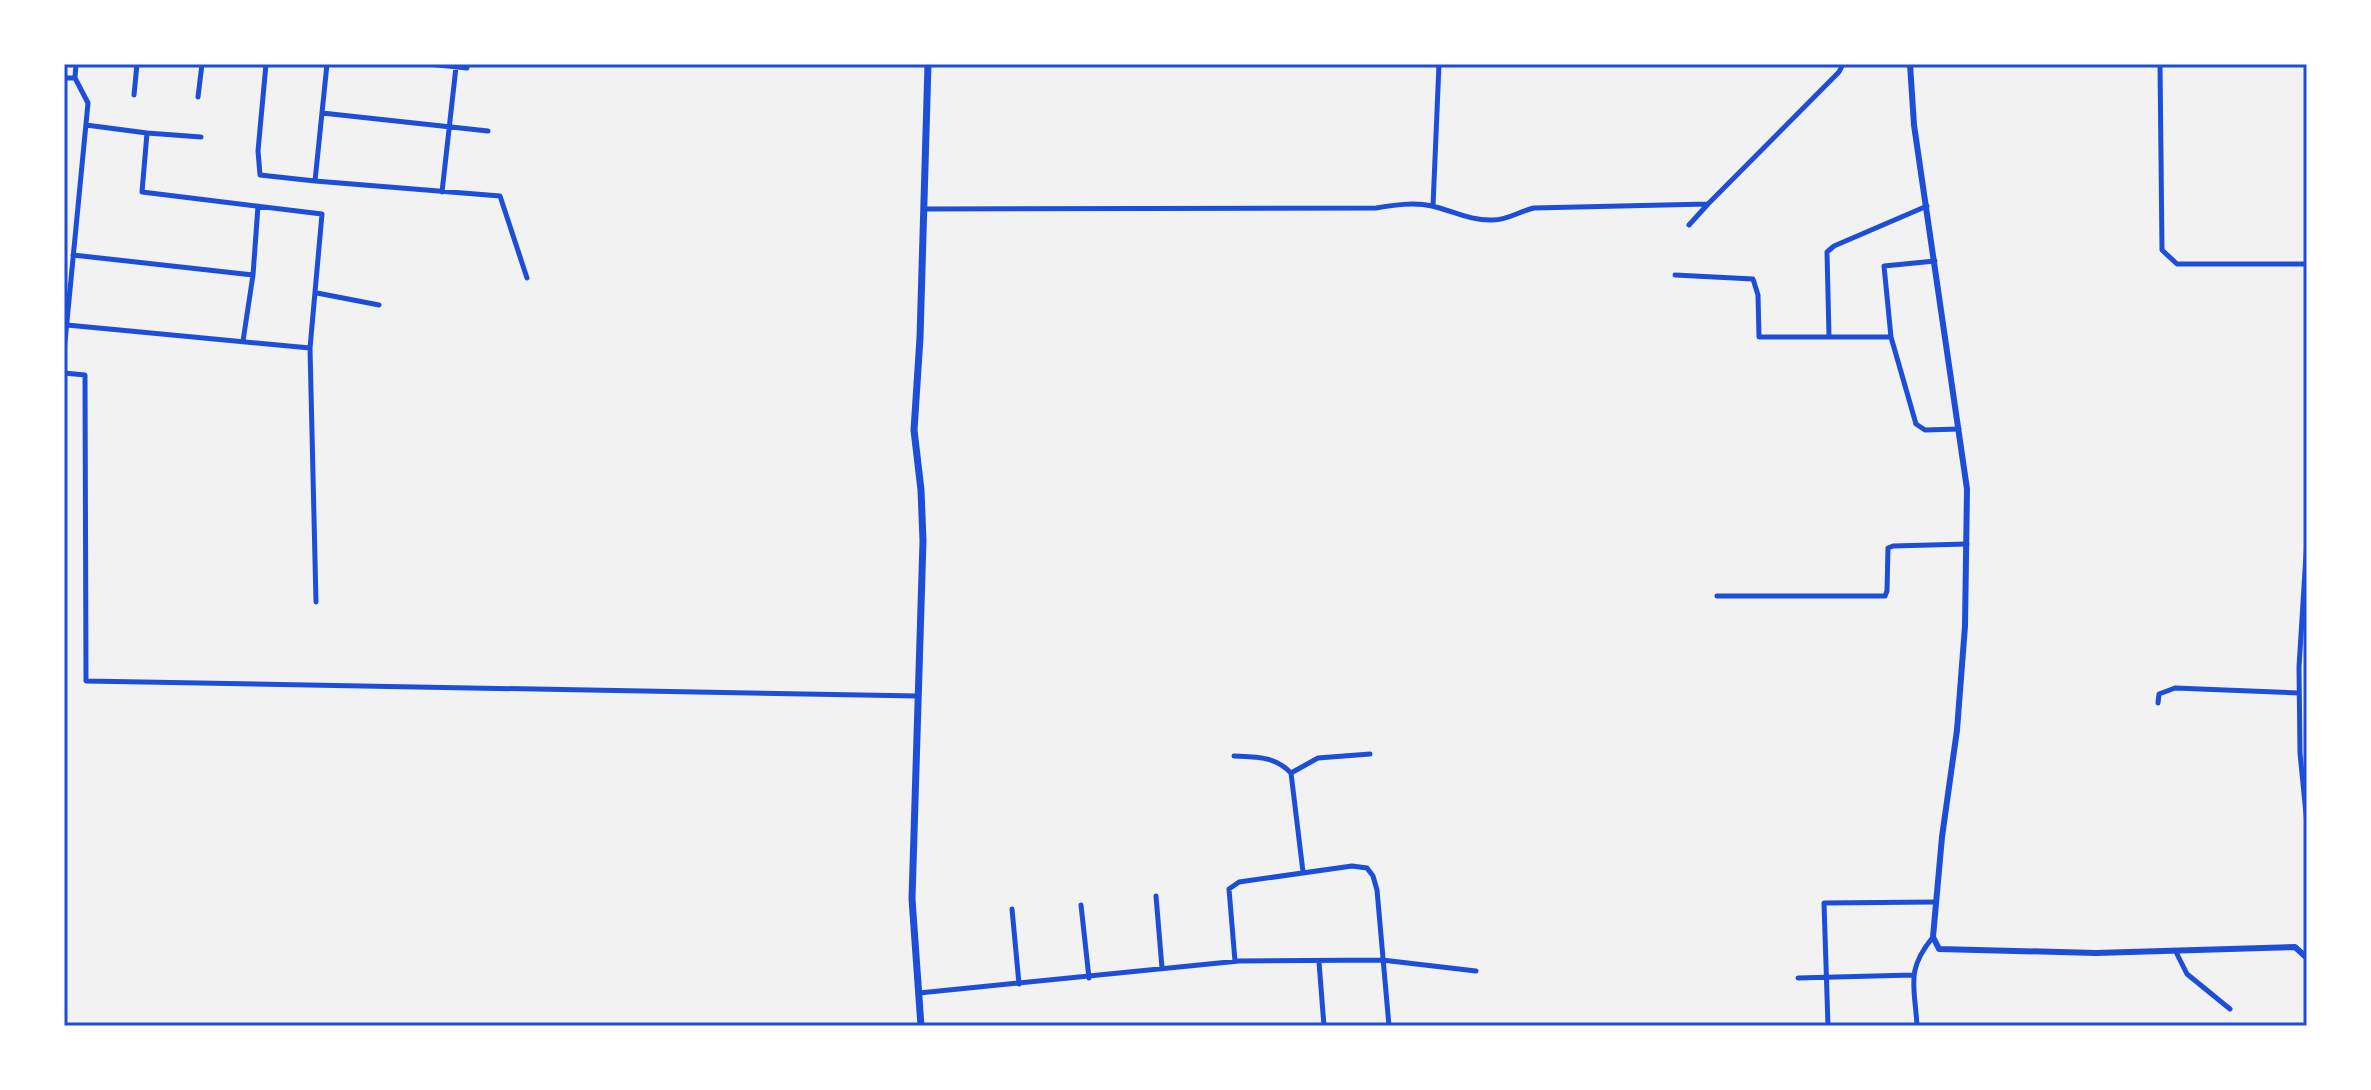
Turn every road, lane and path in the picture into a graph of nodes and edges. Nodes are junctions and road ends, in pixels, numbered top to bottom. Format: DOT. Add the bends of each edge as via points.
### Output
graph roads {
  1 [pos="76,64"];
  2 [pos="137,64"];
  3 [pos="202,64"];
  4 [pos="266,64"];
  5 [pos="327,64"];
  6 [pos="428,64"];
  7 [pos="928,64"];
  8 [pos="1439,64"];
  9 [pos="1842,64"];
  10 [pos="1910,64"];
  11 [pos="2160,64"];
  12 [pos="456,67"];
  13 [pos="467,68"];
  14 [pos="64,78"];
  15 [pos="75,78"];
  16 [pos="134,95"];
  17 [pos="198,97"];
  18 [pos="322,113"];
  19 [pos="86,125"];
  20 [pos="449,127"];
  21 [pos="488,131"];
  22 [pos="147,133"];
  23 [pos="201,137"];
  24 [pos="315,181"];
  25 [pos="442,192"];
  26 [pos="1708,204"];
  27 [pos="258,206"];
  28 [pos="1433,206"];
  29 [pos="1927,206"];
  30 [pos="924,209"];
  31 [pos="1689,225"];
  32 [pos="73,255"];
  33 [pos="1936,261"];
  34 [pos="2307,264"];
  35 [pos="253,275"];
  36 [pos="1675,275"];
  37 [pos="527,278"];
  38 [pos="317,293"];
  39 [pos="379,305"];
  40 [pos="67,325"];
  41 [pos="1829,336"];
  42 [pos="1891,337"];
  43 [pos="243,341"];
  44 [pos="310,348"];
  45 [pos="64,352"];
  46 [pos="64,373"];
  47 [pos="1959,429"];
  48 [pos="2307,539"];
  49 [pos="1968,544"];
  50 [pos="1717,596"];
  51 [pos="316,602"];
  52 [pos="2299,693"];
  53 [pos="919,696"];
  54 [pos="2158,703"];
  55 [pos="1370,754"];
  56 [pos="1234,756"];
  57 [pos="1291,773"];
  58 [pos="2307,824"];
  59 [pos="1303,872"];
  60 [pos="1156,896"];
  61 [pos="1937,902"];
  62 [pos="1081,905"];
  63 [pos="1012,909"];
  64 [pos="1933,937"];
  65 [pos="2176,952"];
  66 [pos="2307,956"];
  67 [pos="1382,960"];
  68 [pos="1235,961"];
  69 [pos="1319,962"];
  70 [pos="1162,968"];
  71 [pos="1476,971"];
  72 [pos="1913,975"];
  73 [pos="1826,977"];
  74 [pos="1089,978"];
  75 [pos="1798,978"];
  76 [pos="1019,984"];
  77 [pos="919,993"];
  78 [pos="2230,1009"];
  79 [pos="921,1026"];
  80 [pos="1324,1026"];
  81 [pos="1389,1026"];
  82 [pos="1828,1026"];
  83 [pos="1917,1026"];
  1 -- 15 [label="street"];
  2 -- 16 [label="street"];
  3 -- 17 [label="street"];
  4 -- 24 [label="street" via="260,175"];
  5 -- 18 [label="street"];
  6 -- 12 [label="street"];
  7 -- 30 [label="main road"];
  8 -- 28 [label="street"];
  9 -- 26 [label="street"];
  10 -- 29 [label="street"];
  11 -- 34 [label="street" via="2162,250 2177,264"];
  12 -- 13 [label="street"];
  12 -- 20 [label="street"];
  14 -- 15 [label="street"];
  15 -- 19 [label="street" via="88,103"];
  18 -- 20 [label="street"];
  18 -- 24 [label="street"];
  19 -- 22 [label="street"];
  19 -- 32 [label="street"];
  20 -- 21 [label="street"];
  20 -- 25 [label="street"];
  22 -- 23 [label="street"];
  22 -- 27 [label="street" via="142,192"];
  24 -- 25 [label="street"];
  25 -- 37 [label="street" via="500,196"];
  26 -- 28 [label="street" via="1534,208 1490,220"];
  26 -- 31 [label="street"];
  27 -- 35 [label="street"];
  27 -- 38 [label="street" via="322,214"];
  28 -- 30 [label="street"];
  29 -- 33 [label="street"];
  29 -- 41 [label="street" via="1827,252"];
  30 -- 53 [label="main road" via="914,430 923,541"];
  32 -- 35 [label="street"];
  32 -- 40 [label="street"];
  33 -- 42 [label="street" via="1884,266"];
  33 -- 47 [label="street"];
  35 -- 43 [label="street"];
  36 -- 41 [label="street" via="1753,279 1759,337"];
  38 -- 39 [label="street"];
  38 -- 44 [label="street"];
  40 -- 43 [label="street"];
  40 -- 45 [label="street"];
  41 -- 42 [label="street"];
  42 -- 47 [label="street" via="1916,424 1925,430"];
  43 -- 44 [label="street"];
  44 -- 51 [label="street"];
  46 -- 53 [label="street" via="85,375 86,681"];
  47 -- 49 [label="street"];
  48 -- 52 [label="street"];
  49 -- 50 [label="street" via="1888,548 1885,596"];
  49 -- 61 [label="street" via="1957,730"];
  52 -- 54 [label="street" via="2175,688 2159,694"];
  52 -- 58 [label="street"];
  53 -- 77 [label="main road" via="912,899"];
  55 -- 57 [label="street" via="1318,758"];
  56 -- 57 [label="street" via="1267,758"];
  57 -- 59 [label="street"];
  59 -- 67 [label="street" via="1367,868 1377,890"];
  59 -- 68 [label="street" via="1249,879 1229,889"];
  60 -- 70 [label="street"];
  61 -- 64 [label="street"];
  61 -- 73 [label="street" via="1824,903"];
  62 -- 74 [label="street"];
  63 -- 76 [label="street"];
  64 -- 65 [label="street" via="1939,949"];
  64 -- 72 [label="street" via="1919,954"];
  65 -- 66 [label="street" via="2295,947"];
  65 -- 78 [label="street" via="2187,974"];
  67 -- 69 [label="street"];
  67 -- 71 [label="street"];
  67 -- 81 [label="street"];
  68 -- 69 [label="street"];
  68 -- 70 [label="street"];
  69 -- 80 [label="street"];
  70 -- 74 [label="street"];
  72 -- 73 [label="street"];
  72 -- 83 [label="street"];
  73 -- 75 [label="street"];
  73 -- 82 [label="street"];
  74 -- 76 [label="street"];
  76 -- 77 [label="street"];
  77 -- 79 [label="main road"];
}
